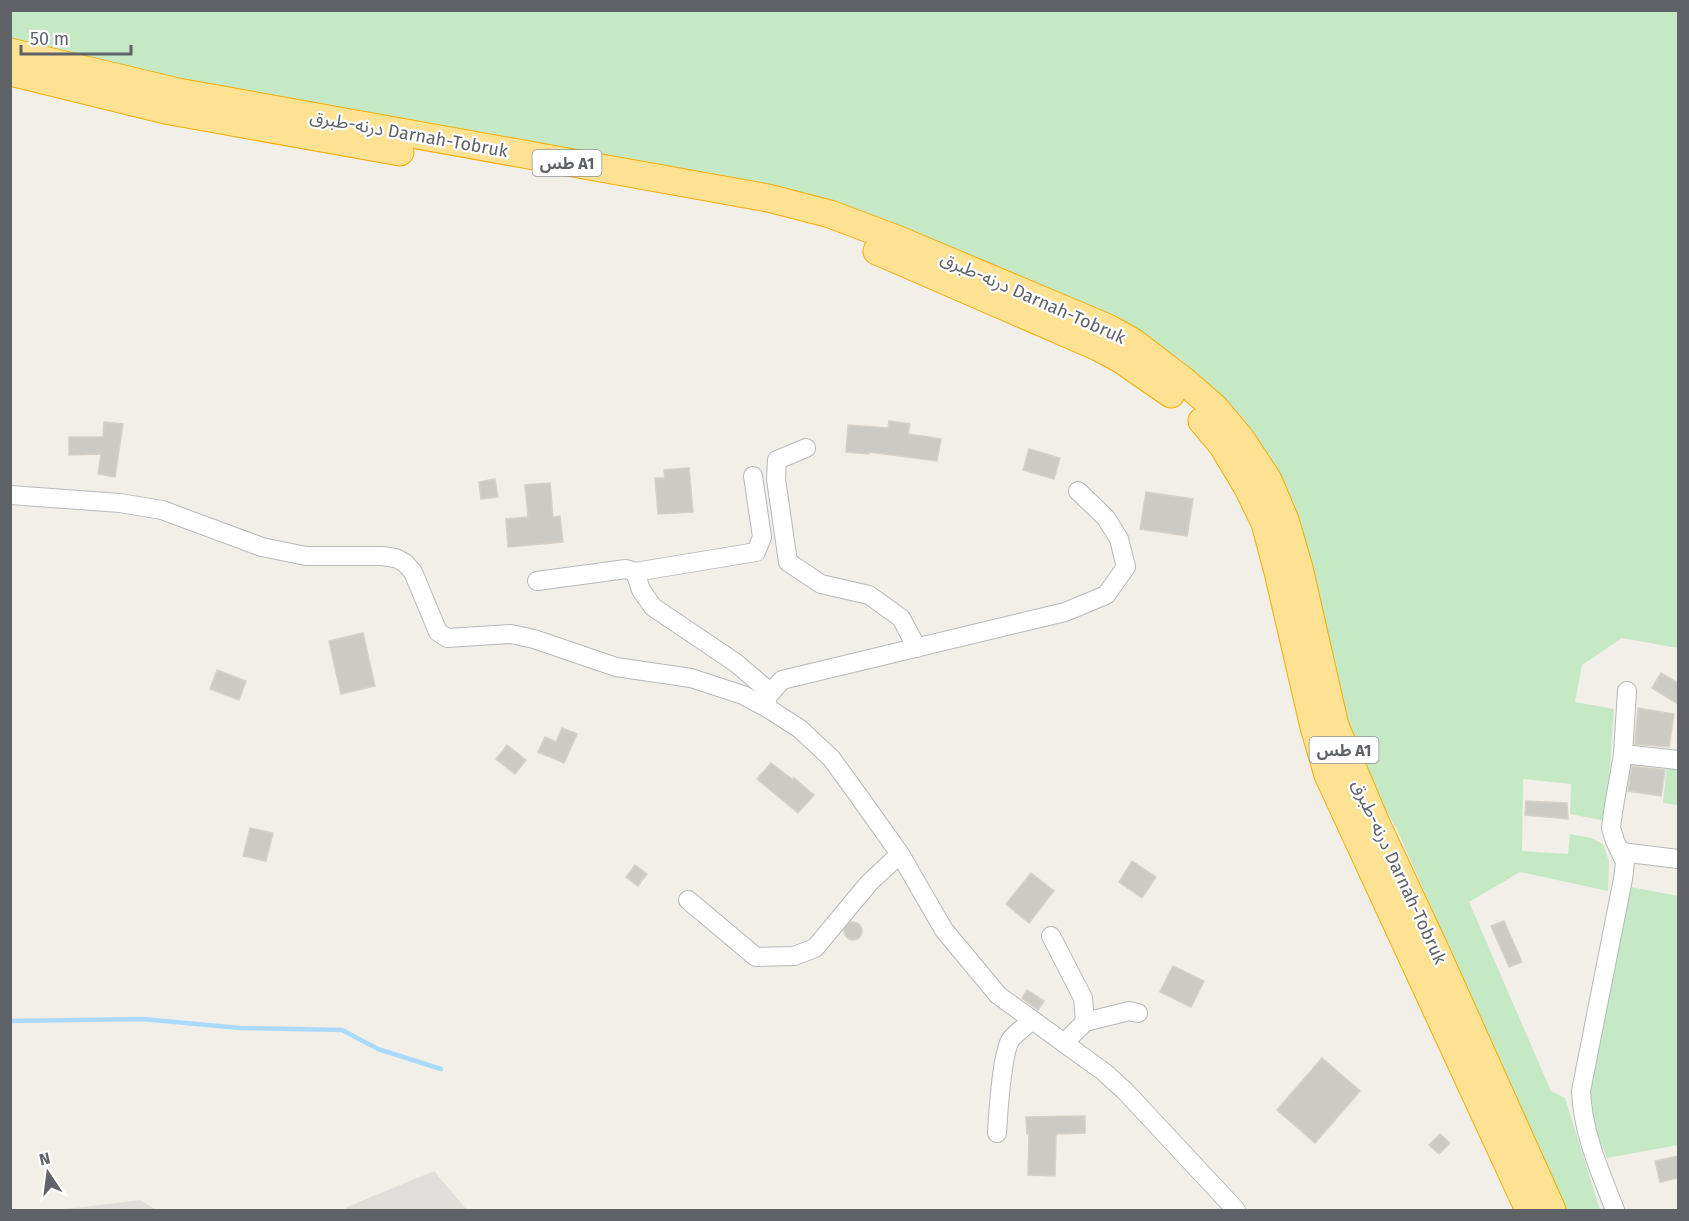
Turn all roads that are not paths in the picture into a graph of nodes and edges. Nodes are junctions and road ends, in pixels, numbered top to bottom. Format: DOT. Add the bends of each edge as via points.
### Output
graph roads {
  1 [pos="10,52"];
  2 [pos="10,72"];
  3 [pos="806,448"];
  4 [pos="753,476"];
  5 [pos="1078,491"];
  6 [pos="10,495"];
  7 [pos="635,572"];
  8 [pos="537,581"];
  9 [pos="916,648"];
  10 [pos="1627,691"];
  11 [pos="767,703"];
  12 [pos="1623,754"];
  13 [pos="1678,760"];
  14 [pos="1621,852"];
  15 [pos="900,854"];
  16 [pos="1678,859"];
  17 [pos="688,900"];
  18 [pos="1051,936"];
  19 [pos="1138,1013"];
  20 [pos="1032,1020"];
  21 [pos="1085,1022"];
  22 [pos="1064,1043"];
  23 [pos="998,1133"];
  24 [pos="1236,1210"];
  25 [pos="1529,1210"];
  26 [pos="1552,1210"];
  27 [pos="1616,1210"];
  1 -- 26 [label="highway, درنه-طبرق Darnah-Tobruk / طس A1" via="178,92 768,198 830,214 1097,323 1133,342 1215,408 1268,480 1299,568 1335,726"];
  2 -- 25 [label="highway, درنه-طبرق Darnah-Tobruk / طس A1" via="165,110 764,217 824,232 892,257 1098,347 1168,392 1200,418 1223,446 1265,523 1328,776"];
  3 -- 9 [label="street" via="777,460 776,479 788,562 821,584 869,595 901,618"];
  4 -- 7 [label="street" via="762,537 756,552"];
  5 -- 9 [label="street" via="1106,518 1119,539 1126,567 1106,595 1065,612"];
  6 -- 11 [label="street" via="162,510 262,547 306,556 396,558 413,572 438,632 447,638 511,634 616,667 691,678"];
  7 -- 8 [label="street" via="626,569"];
  7 -- 11 [label="street" via="653,607 736,663 764,687"];
  9 -- 11 [label="street" via="782,680"];
  10 -- 12 [label="street"];
  11 -- 15 [label="street" via="831,758"];
  12 -- 13 [label="street"];
  12 -- 14 [label="street" via="1611,828"];
  14 -- 16 [label="street"];
  14 -- 27 [label="street" via="1625,862 1623,879 1581,1091 1583,1122"];
  15 -- 17 [label="street" via="869,883 815,948 794,956 756,957"];
  15 -- 20 [label="street" via="944,930 998,995"];
  18 -- 21 [label="street" via="1083,998"];
  19 -- 21 [label="street" via="1130,1011"];
  20 -- 22 [label="street"];
  20 -- 23 [label="street" via="1010,1041 999,1101"];
  21 -- 22 [label="street"];
  22 -- 24 [label="street" via="1125,1091"];
}
